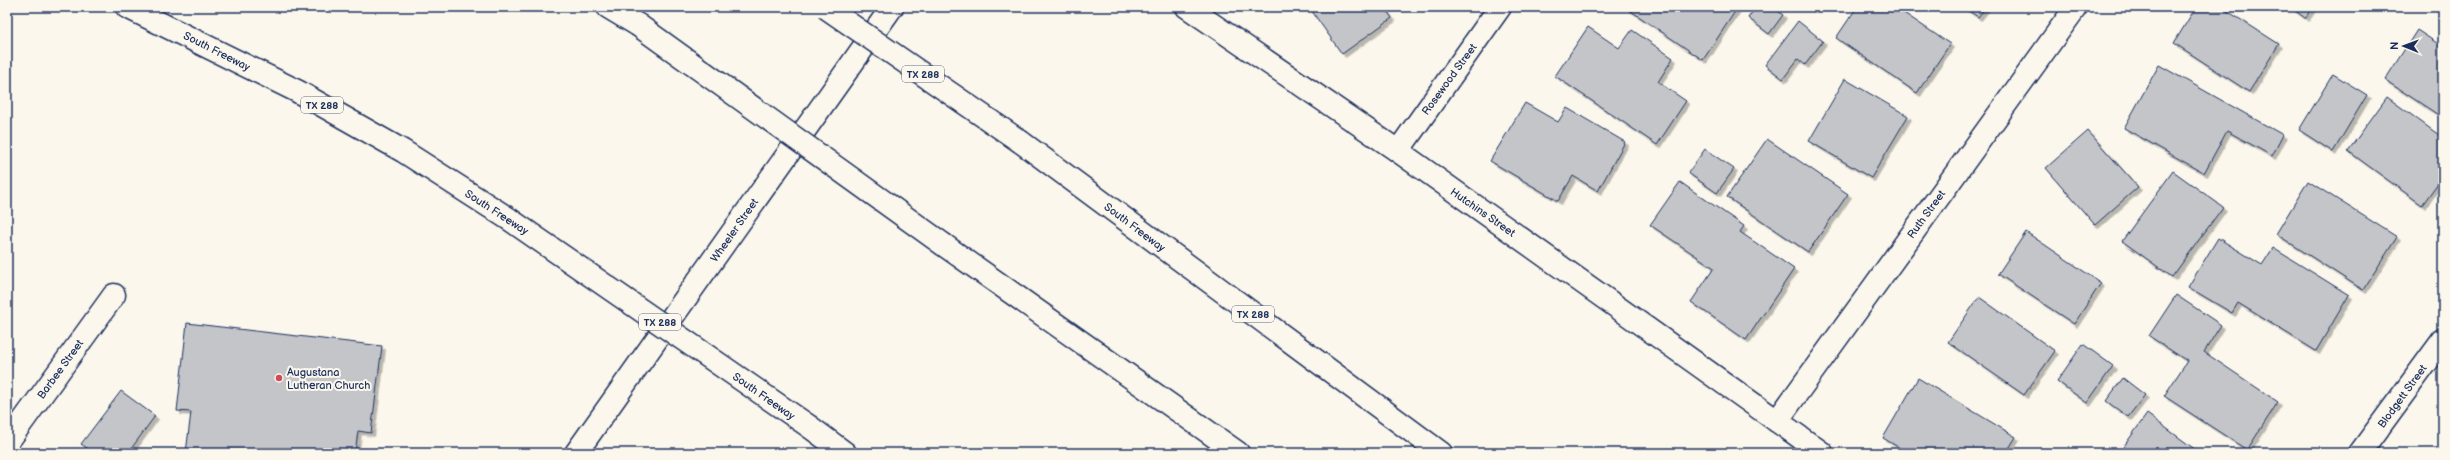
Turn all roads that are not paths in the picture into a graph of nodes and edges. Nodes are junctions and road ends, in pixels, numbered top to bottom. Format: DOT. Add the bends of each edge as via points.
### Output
graph roads {
  1 [pos="128,7"];
  2 [pos="608,7"];
  3 [pos="825,7"];
  4 [pos="892,7"];
  5 [pos="1187,7"];
  6 [pos="1500,7"];
  7 [pos="2076,7"];
  8 [pos="1398,151"];
  9 [pos="114,295"];
  10 [pos="2443,340"];
  11 [pos="1777,421"];
  12 [pos="7,443"];
  13 [pos="576,453"];
  14 [pos="845,453"];
  15 [pos="1238,453"];
  16 [pos="1440,453"];
  17 [pos="1822,453"];
  18 [pos="2360,453"];
  1 -- 14 [label="main road, South Freeway / TX 288, bridge" via="297,91 403,151 509,219"];
  2 -- 15 [label="main road, bridge" via="638,25"];
  3 -- 16 [label="main road, South Freeway / TX 288, bridge" via="1021,142"];
  4 -- 13 [label="main road, Wheeler Street"];
  5 -- 8 [label="main road, Hutchins Street"];
  6 -- 8 [label="main road, Rosewood Street"];
  7 -- 11 [label="main road, Ruth Street"];
  8 -- 11 [label="main road, Hutchins Street"];
  9 -- 12 [label="main road, Barbee Street"];
  10 -- 18 [label="main road, Blodgett Street"];
  11 -- 17 [label="main road, Hutchins Street"];
}
